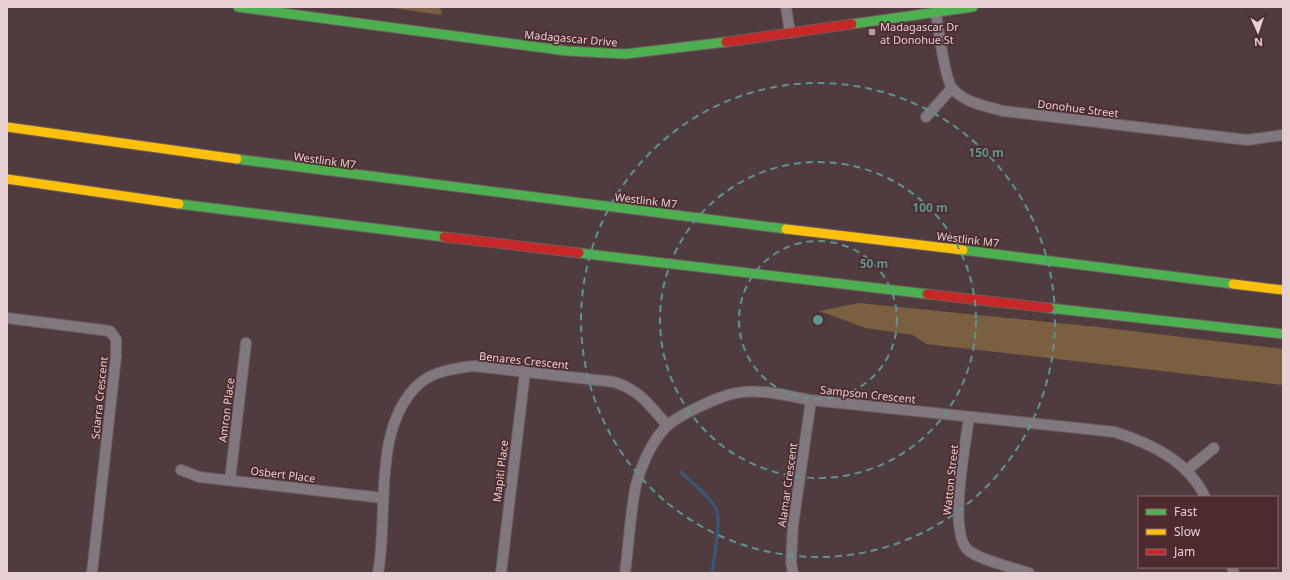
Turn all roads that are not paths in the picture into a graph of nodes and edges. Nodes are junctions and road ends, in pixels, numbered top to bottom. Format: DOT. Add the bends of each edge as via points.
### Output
graph roads {
  1 [pos="238,7"];
  2 [pos="786,7"];
  3 [pos="973,7"];
  4 [pos="936,13"];
  5 [pos="790,33"];
  6 [pos="952,88"];
  7 [pos="926,117"];
  8 [pos="7,127"];
  9 [pos="1283,135"];
  10 [pos="7,179"];
  11 [pos="7,187"];
  12 [pos="147,200"];
  13 [pos="1283,290"];
  14 [pos="7,318"];
  15 [pos="1283,334"];
  16 [pos="246,343"];
  17 [pos="525,372"];
  18 [pos="811,400"];
  19 [pos="969,417"];
  20 [pos="668,425"];
  21 [pos="1214,448"];
  22 [pos="181,470"];
  23 [pos="1187,470"];
  24 [pos="230,480"];
  25 [pos="1204,496"];
  26 [pos="383,498"];
  27 [pos="92,573"];
  28 [pos="378,573"];
  29 [pos="501,573"];
  30 [pos="625,573"];
  31 [pos="793,573"];
  32 [pos="1029,573"];
  1 -- 5 [label="main road, Madagascar Drive" via="604,54 660,51"];
  2 -- 5 [label="street"];
  3 -- 4 [label="main road, Madagascar Drive"];
  4 -- 5 [label="main road, Madagascar Drive"];
  4 -- 6 [label="street" via="945,67"];
  6 -- 7 [label="street"];
  6 -- 9 [label="street, Donohue Street" via="973,103 1002,111 1247,140"];
  8 -- 13 [label="main road, Westlink M7" via="335,173"];
  10 -- 12 [label="main road"];
  11 -- 12 [label="main road"];
  12 -- 15 [label="main road" via="528,247"];
  14 -- 27 [label="street, Sciarra Crescent" via="110,331 116,340"];
  16 -- 24 [label="street, Amron Place"];
  17 -- 20 [label="street, Benares Crescent" via="614,382 628,387 641,395"];
  17 -- 26 [label="street, Benares Crescent" via="474,366 454,368 420,382 407,398 392,434"];
  17 -- 29 [label="street, Mapiti Place"];
  18 -- 19 [label="street, Sampson Crescent"];
  18 -- 20 [label="street, Sampson Crescent" via="772,394 736,393 716,398"];
  18 -- 31 [label="street, Alamar Crescent" via="793,525"];
  19 -- 23 [label="street, Sampson Crescent" via="1115,432 1142,441 1166,454"];
  19 -- 32 [label="street, Watton Street" via="958,510 960,540 968,550 981,557"];
  20 -- 30 [label="street, Sampson Crescent" via="651,449 636,484"];
  21 -- 23 [label="street"];
  22 -- 24 [label="street, Osbert Place" via="200,477"];
  23 -- 25 [label="street, Sampson Crescent"];
  24 -- 26 [label="street, Osbert Place"];
  26 -- 28 [label="street, Benares Crescent"];
}
